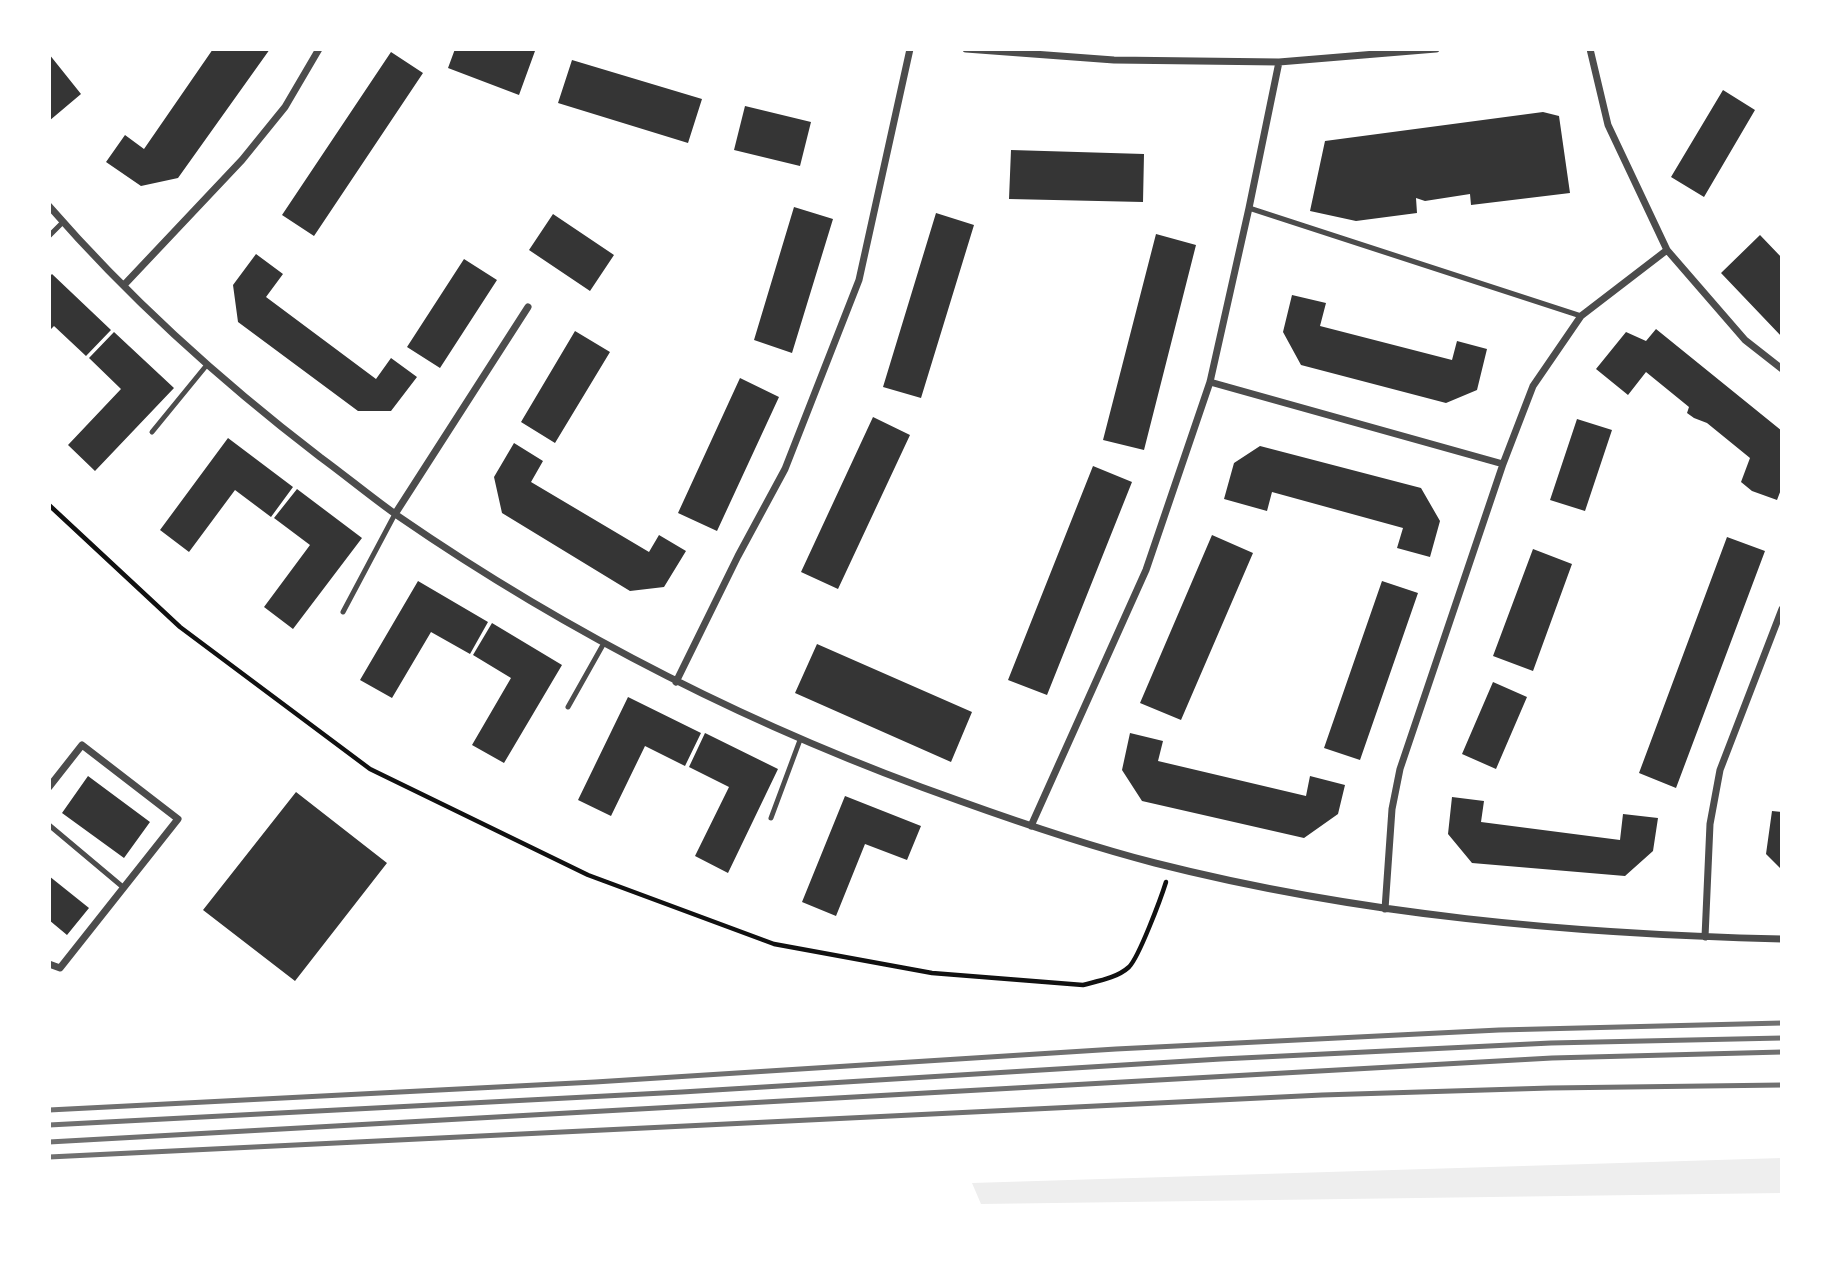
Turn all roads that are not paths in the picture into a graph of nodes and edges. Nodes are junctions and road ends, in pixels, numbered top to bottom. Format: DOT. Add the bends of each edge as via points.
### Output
graph roads {
  1 [pos="319,49"];
  2 [pos="910,49"];
  3 [pos="966,49"];
  4 [pos="1436,49"];
  5 [pos="1590,49"];
  6 [pos="1279,62"];
  7 [pos="49,206"];
  8 [pos="1250,208"];
  9 [pos="63,222"];
  10 [pos="49,236"];
  11 [pos="1667,250"];
  12 [pos="124,285"];
  13 [pos="528,307"];
  14 [pos="1581,316"];
  15 [pos="206,366"];
  16 [pos="1782,369"];
  17 [pos="1210,382"];
  18 [pos="152,432"];
  19 [pos="1503,464"];
  20 [pos="395,514"];
  21 [pos="1782,609"];
  22 [pos="343,612"];
  23 [pos="604,643"];
  24 [pos="676,682"];
  25 [pos="568,707"];
  26 [pos="800,740"];
  27 [pos="49,787"];
  28 [pos="771,817"];
  29 [pos="49,825"];
  30 [pos="1031,826"];
  31 [pos="124,888"];
  32 [pos="1385,909"];
  33 [pos="1706,937"];
  34 [pos="1782,939"];
  35 [pos="49,964"];
  1 -- 12 [label="street" via="285,107 259,139"];
  2 -- 24 [label="street" via="859,280 786,469"];
  3 -- 6 [label="street" via="1114,60"];
  4 -- 6 [label="street"];
  5 -- 11 [label="street" via="1608,125"];
  6 -- 8 [label="street"];
  7 -- 9 [label="street"];
  8 -- 14 [label="lane"];
  8 -- 17 [label="street"];
  9 -- 10 [label="lane"];
  9 -- 12 [label="street"];
  11 -- 14 [label="street"];
  11 -- 16 [label="street" via="1745,341"];
  12 -- 15 [label="street"];
  13 -- 20 [label="street"];
  14 -- 19 [label="street" via="1533,386"];
  15 -- 18 [label="lane"];
  15 -- 20 [label="street"];
  17 -- 19 [label="street"];
  17 -- 30 [label="street" via="1146,570"];
  19 -- 32 [label="street" via="1400,769 1392,809"];
  20 -- 22 [label="lane"];
  20 -- 23 [label="street" via="492,578"];
  21 -- 33 [label="street" via="1720,770 1710,824"];
  23 -- 24 [label="street"];
  23 -- 25 [label="lane"];
  24 -- 26 [label="street"];
  26 -- 28 [label="lane"];
  26 -- 30 [label="street"];
  27 -- 31 [label="street" via="82,745 178,819"];
  29 -- 31 [label="lane"];
  30 -- 32 [label="street" via="1171,867"];
  31 -- 35 [label="street" via="60,968"];
  32 -- 33 [label="street" via="1531,926"];
  33 -- 34 [label="street"];
}
